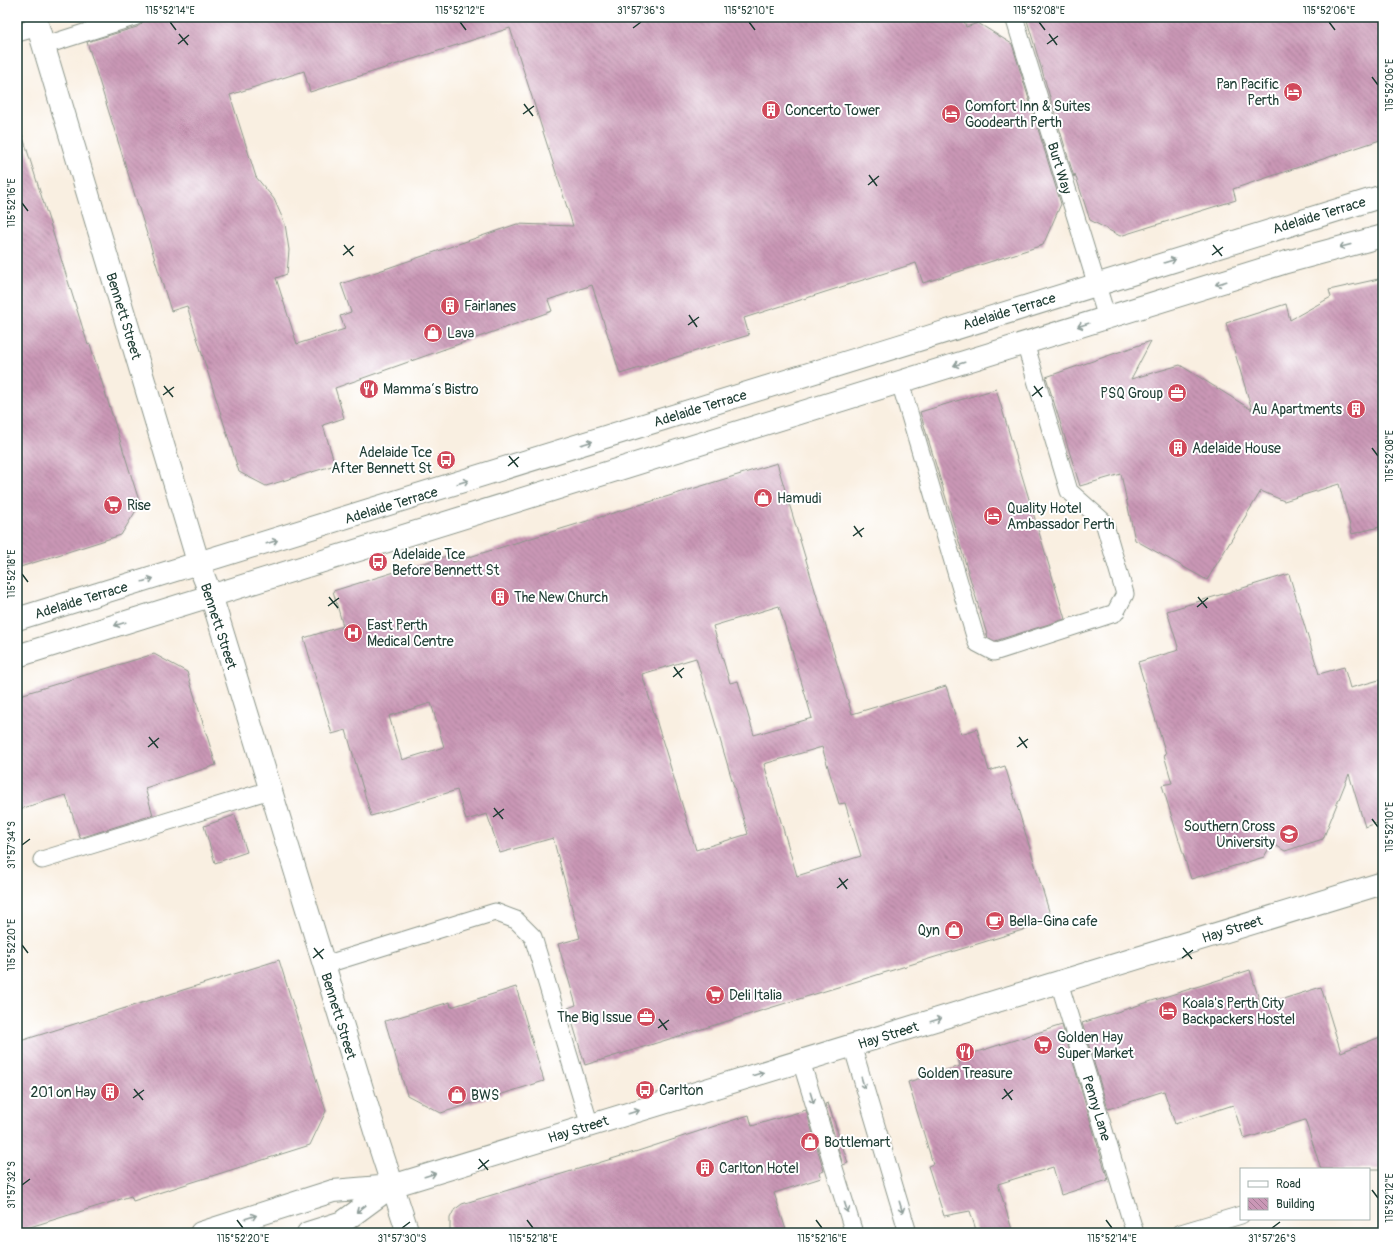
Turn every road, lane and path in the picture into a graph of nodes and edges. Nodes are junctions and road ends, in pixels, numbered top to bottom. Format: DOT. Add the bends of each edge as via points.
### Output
graph roads {
  1 [pos="134,17"];
  2 [pos="1014,17"];
  3 [pos="39,30"];
  4 [pos="17,33"];
  5 [pos="1383,196"];
  6 [pos="1383,236"];
  7 [pos="1096,284"];
  8 [pos="1107,318"];
  9 [pos="1025,343"];
  10 [pos="900,382"];
  11 [pos="199,565"];
  12 [pos="211,595"];
  13 [pos="17,619"];
  14 [pos="17,656"];
  15 [pos="270,790"];
  16 [pos="42,860"];
  17 [pos="1383,883"];
  18 [pos="324,965"];
  19 [pos="1059,982"];
  20 [pos="852,1046"];
  21 [pos="801,1061"];
  22 [pos="590,1126"];
  23 [pos="392,1186"];
  24 [pos="1240,1215"];
  25 [pos="201,1233"];
  26 [pos="308,1233"];
  27 [pos="408,1233"];
  28 [pos="854,1233"];
  29 [pos="908,1233"];
  30 [pos="1135,1233"];
  31 [pos="1181,1233"];
  1 -- 3 [label="lane"];
  2 -- 7 [label="lane, Burt Way"];
  3 -- 4 [label="lane"];
  3 -- 11 [label="main road, Bennett Street"];
  7 -- 5 [label="main road, Adelaide Terrace, one-way"];
  6 -- 8 [label="main road, one-way" via="1283,263"];
  7 -- 8 [label="lane, Burt Way"];
  11 -- 7 [label="main road, Adelaide Terrace, one-way"];
  8 -- 9 [label="main road, one-way"];
  9 -- 10 [label="main road, one-way"];
  9 -- 10 [label="lane" via="1069,491 1104,522 1125,594 1115,613 994,652 977,643"];
  10 -- 12 [label="main road"];
  11 -- 12 [label="main road, Bennett Street"];
  13 -- 11 [label="main road, Adelaide Terrace, one-way"];
  12 -- 14 [label="main road, one-way"];
  12 -- 15 [label="main road, Bennett Street"];
  15 -- 16 [label="lane"];
  15 -- 18 [label="main road, Bennett Street"];
  17 -- 19 [label="main road, Hay Street"];
  18 -- 22 [label="lane" via="495,912 516,920 533,937"];
  18 -- 23 [label="main road, Bennett Street"];
  20 -- 19 [label="main road, Hay Street, one-way"];
  19 -- 30 [label="lane, Penny Lane"];
  20 -- 21 [label="main road, Hay Street"];
  20 -- 29 [label="lane, one-way"];
  22 -- 21 [label="main road, Hay Street, one-way"];
  21 -- 28 [label="lane, one-way"];
  23 -- 22 [label="main road, Hay Street, one-way"];
  25 -- 23 [label="main road, Hay Street, one-way" via="333,1191"];
  23 -- 26 [label="main road, Hay Street, one-way" via="343,1222"];
  23 -- 27 [label="main road, Bennett Street"];
  24 -- 31 [label="lane"];
}
